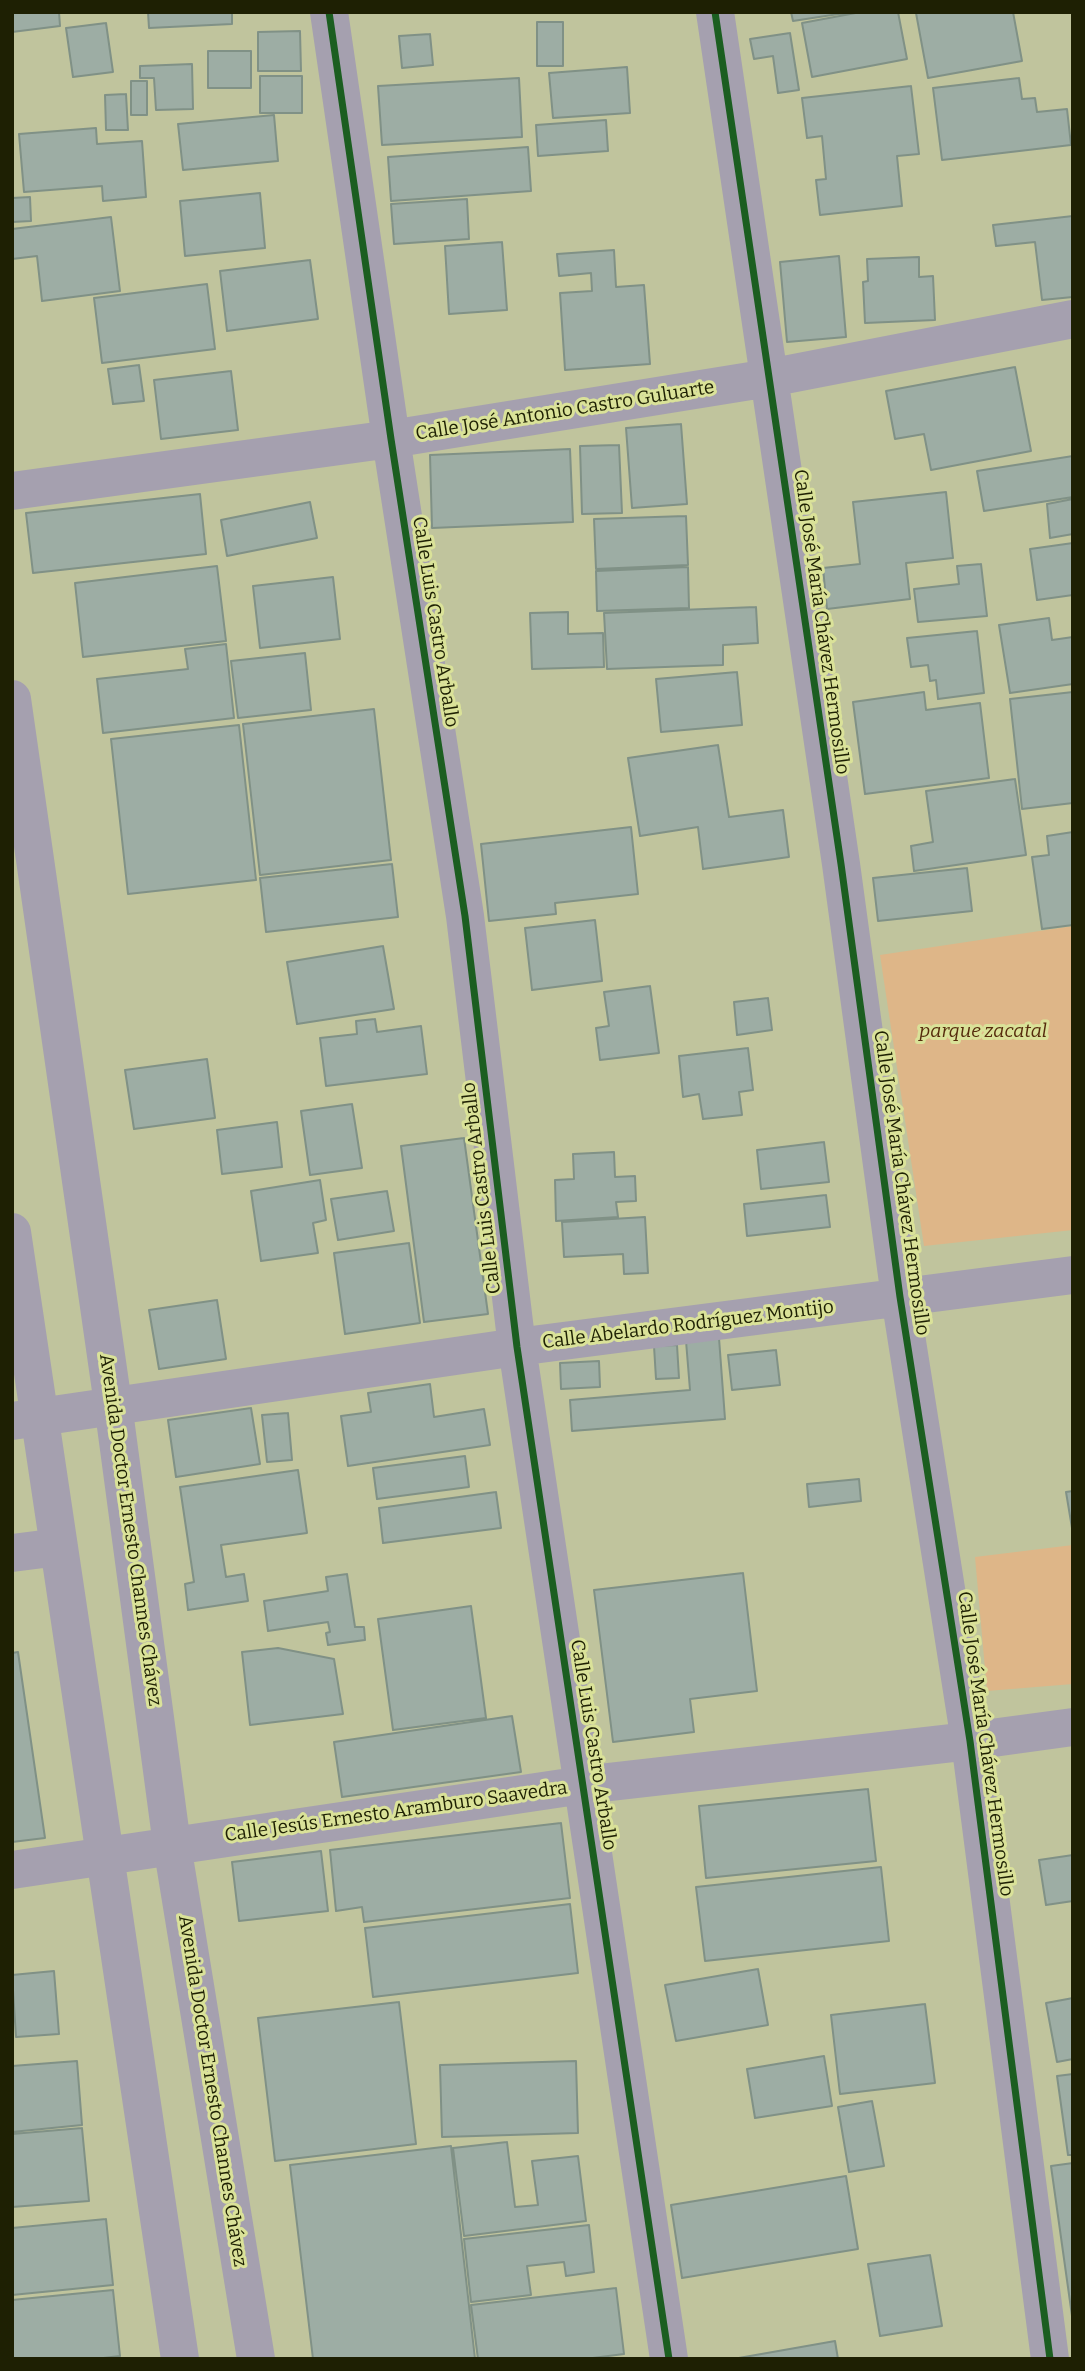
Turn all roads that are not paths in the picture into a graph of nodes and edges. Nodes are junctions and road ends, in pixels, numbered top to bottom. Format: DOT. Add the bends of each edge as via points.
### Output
graph roads {
  1 [pos="329,12"];
  2 [pos="715,12"];
  3 [pos="1073,319"];
  4 [pos="769,378"];
  5 [pos="391,439"];
  6 [pos="12,491"];
  7 [pos="12,699"];
  8 [pos="12,1233"];
  9 [pos="1073,1275"];
  10 [pos="900,1297"];
  11 [pos="517,1347"];
  12 [pos="113,1404"];
  13 [pos="26,1419"];
  14 [pos="59,1547"];
  15 [pos="12,1553"];
  16 [pos="1073,1727"];
  17 [pos="971,1741"];
  18 [pos="583,1785"];
  19 [pos="172,1844"];
  20 [pos="106,1856"];
  21 [pos="12,1870"];
  22 [pos="180,2359"];
  23 [pos="256,2359"];
  24 [pos="669,2359"];
  25 [pos="1050,2359"];
  1 -- 5 [label="street, Calle Luis Castro Arballo"];
  2 -- 4 [label="street, Calle José María Chávez Hermosillo"];
  3 -- 4 [label="street, Calle José Antonio Castro Guluarte"];
  4 -- 5 [label="street, Calle José Antonio Castro Guluarte"];
  4 -- 10 [label="street, Calle José María Chávez Hermosillo"];
  5 -- 6 [label="street, Calle José Antonio Castro Guluarte"];
  5 -- 11 [label="street, Calle Luis Castro Arballo" via="465,916"];
  7 -- 12 [label="street, Avenida Doctor Ernesto Channes Chávez"];
  8 -- 13 [label="street"];
  9 -- 10 [label="street, Calle Abelardo Rodríguez Montijo"];
  10 -- 11 [label="street, Calle Abelardo Rodríguez Montijo"];
  10 -- 17 [label="street, Calle José María Chávez Hermosillo"];
  11 -- 12 [label="street, Calle Abelardo Rodríguez Montijo"];
  11 -- 18 [label="street, Calle Luis Castro Arballo"];
  12 -- 13 [label="street, Calle Abelardo Rodríguez Montijo"];
  12 -- 19 [label="street, Avenida Doctor Ernesto Channes Chávez"];
  13 -- 14 [label="street"];
  14 -- 15 [label="street"];
  14 -- 20 [label="street"];
  16 -- 17 [label="street, Calle Jesús Ernesto Aramburo Saavedra"];
  17 -- 18 [label="street, Calle Jesús Ernesto Aramburo Saavedra"];
  17 -- 25 [label="street, Calle José María Chávez Hermosillo"];
  18 -- 19 [label="street, Calle Jesús Ernesto Aramburo Saavedra"];
  18 -- 24 [label="street, Calle Luis Castro Arballo"];
  19 -- 20 [label="street, Calle Jesús Ernesto Aramburo Saavedra"];
  19 -- 23 [label="street, Avenida Doctor Ernesto Channes Chávez"];
  20 -- 21 [label="street, Calle Jesús Ernesto Aramburo Saavedra"];
  20 -- 22 [label="street"];
}
